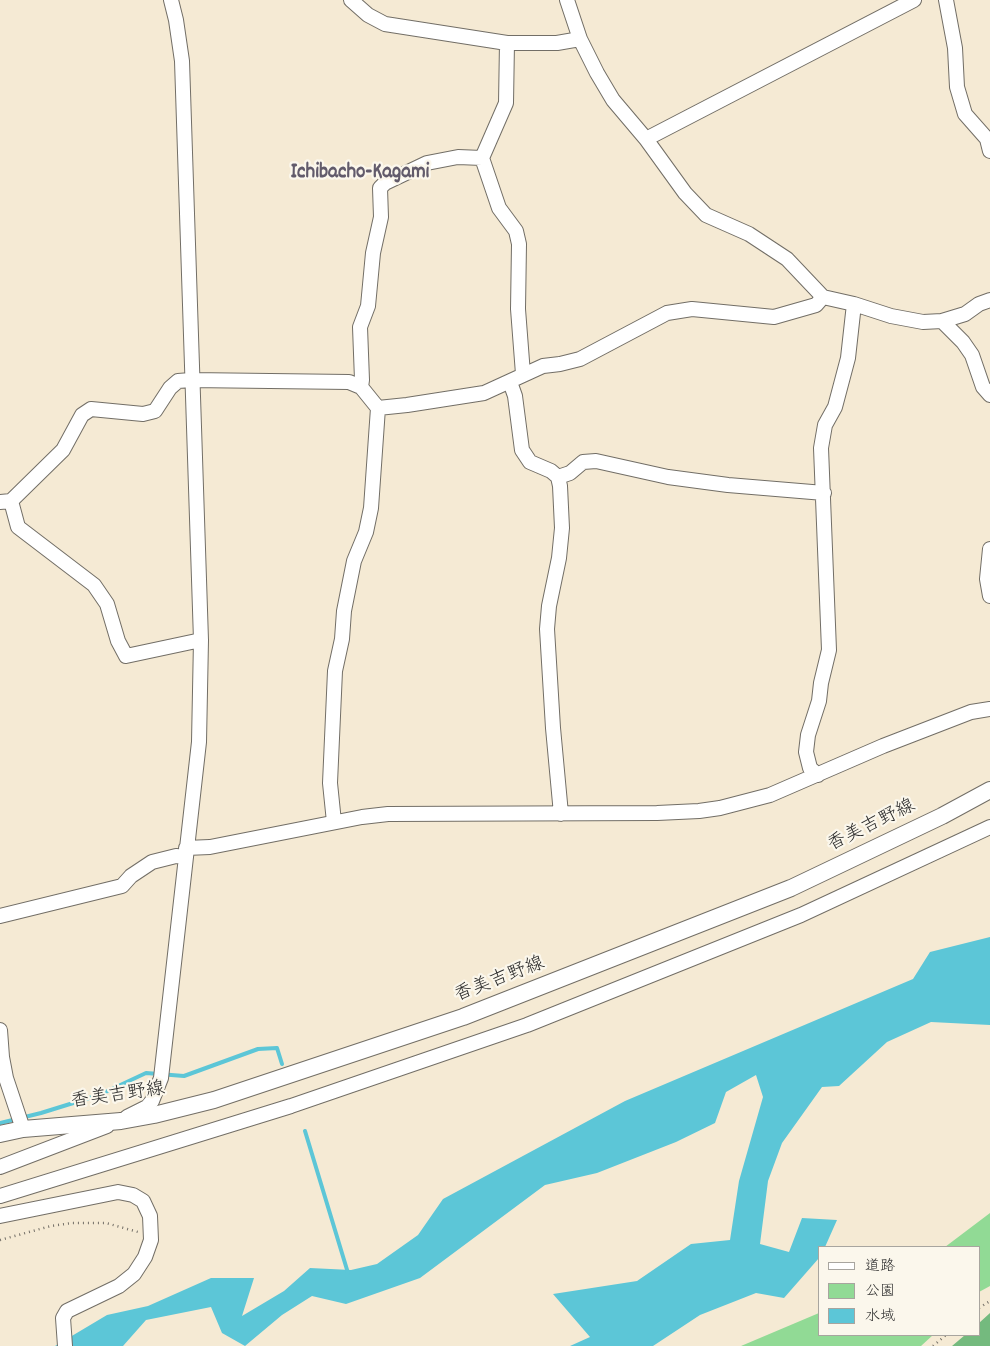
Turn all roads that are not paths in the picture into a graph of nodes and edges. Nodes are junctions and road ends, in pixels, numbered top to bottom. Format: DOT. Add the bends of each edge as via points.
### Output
graph roads {
  1 [pos="171,0"];
  2 [pos="350,0"];
  3 [pos="567,0"];
  4 [pos="914,0"];
  5 [pos="946,0"];
  6 [pos="580,39"];
  7 [pos="507,43"];
  8 [pos="646,139"];
  9 [pos="990,151"];
  10 [pos="482,158"];
  11 [pos="823,297"];
  12 [pos="990,300"];
  13 [pos="854,304"];
  14 [pos="942,321"];
  15 [pos="523,374"];
  16 [pos="192,380"];
  17 [pos="510,382"];
  18 [pos="361,387"];
  19 [pos="990,395"];
  20 [pos="378,408"];
  21 [pos="558,478"];
  22 [pos="824,492"];
  23 [pos="5,501"];
  24 [pos="990,549"];
  25 [pos="990,596"];
  26 [pos="201,640"];
  27 [pos="990,709"];
  28 [pos="818,775"];
  29 [pos="990,790"];
  30 [pos="560,814"];
  31 [pos="334,822"];
  32 [pos="990,827"];
  33 [pos="186,852"];
  34 [pos="0,916"];
  35 [pos="0,1030"];
  36 [pos="121,1121"];
  37 [pos="20,1122"];
  38 [pos="0,1134"];
  39 [pos="0,1167"];
  40 [pos="0,1196"];
  41 [pos="0,1216"];
  42 [pos="64,1339"];
  1 -- 16 [label="street" via="182,60"];
  2 -- 7 [label="street" via="385,24"];
  3 -- 6 [label="street"];
  4 -- 8 [label="street"];
  5 -- 9 [label="street" via="955,48 957,87 965,114 987,139"];
  6 -- 7 [label="street"];
  6 -- 8 [label="street" via="613,100"];
  7 -- 10 [label="street" via="506,103"];
  8 -- 11 [label="street" via="685,193 706,215 749,234 787,260"];
  10 -- 15 [label="street" via="499,208 516,231 519,244 518,309"];
  10 -- 18 [label="street" via="458,157 428,163 380,188 381,218 373,253 368,306 360,327"];
  11 -- 13 [label="street"];
  11 -- 15 [label="street" via="816,306 774,317 692,310 667,313 580,359"];
  12 -- 14 [label="street" via="965,314"];
  13 -- 14 [label="street" via="923,322"];
  13 -- 22 [label="street" via="848,358 835,407 825,425 821,448"];
  14 -- 19 [label="street" via="972,355 983,387"];
  15 -- 17 [label="street"];
  16 -- 18 [label="street" via="349,382"];
  16 -- 23 [label="street" via="178,381 156,411 143,414 91,409 82,415 63,450"];
  16 -- 26 [label="street"];
  17 -- 20 [label="street" via="484,393"];
  17 -- 21 [label="street" via="522,450 530,462 551,471"];
  18 -- 20 [label="street"];
  20 -- 31 [label="street" via="371,508 366,532 354,561 336,671 330,783"];
  21 -- 22 [label="street" via="583,462 596,461 668,477"];
  21 -- 30 [label="street" via="562,528 547,629"];
  22 -- 28 [label="street" via="829,650 806,752 810,768"];
  23 -- 26 [label="street" via="18,528 94,585 107,604 126,656"];
  24 -- 25 [label="street"];
  26 -- 33 [label="street" via="199,742"];
  27 -- 28 [label="street" via="971,712"];
  28 -- 30 [label="street" via="770,795 699,812"];
  29 -- 36 [label="main road, 香美吉野線" via="791,888 463,1017 214,1100"];
  30 -- 31 [label="street" via="388,814"];
  31 -- 33 [label="street"];
  32 -- 40 [label="street" via="801,914 527,1025 291,1106"];
  33 -- 34 [label="street" via="152,862 122,886"];
  33 -- 36 [label="street" via="162,1074 147,1107"];
  35 -- 37 [label="street" via="6,1078"];
  36 -- 37 [label="main road, 香美吉野線"];
  36 -- 39 [label="street"];
  37 -- 38 [label="main road, 香美吉野線"];
  41 -- 42 [label="street" via="118,1192 143,1201 150,1216 151,1234 145,1257 134,1274 119,1286 67,1311"];
}
